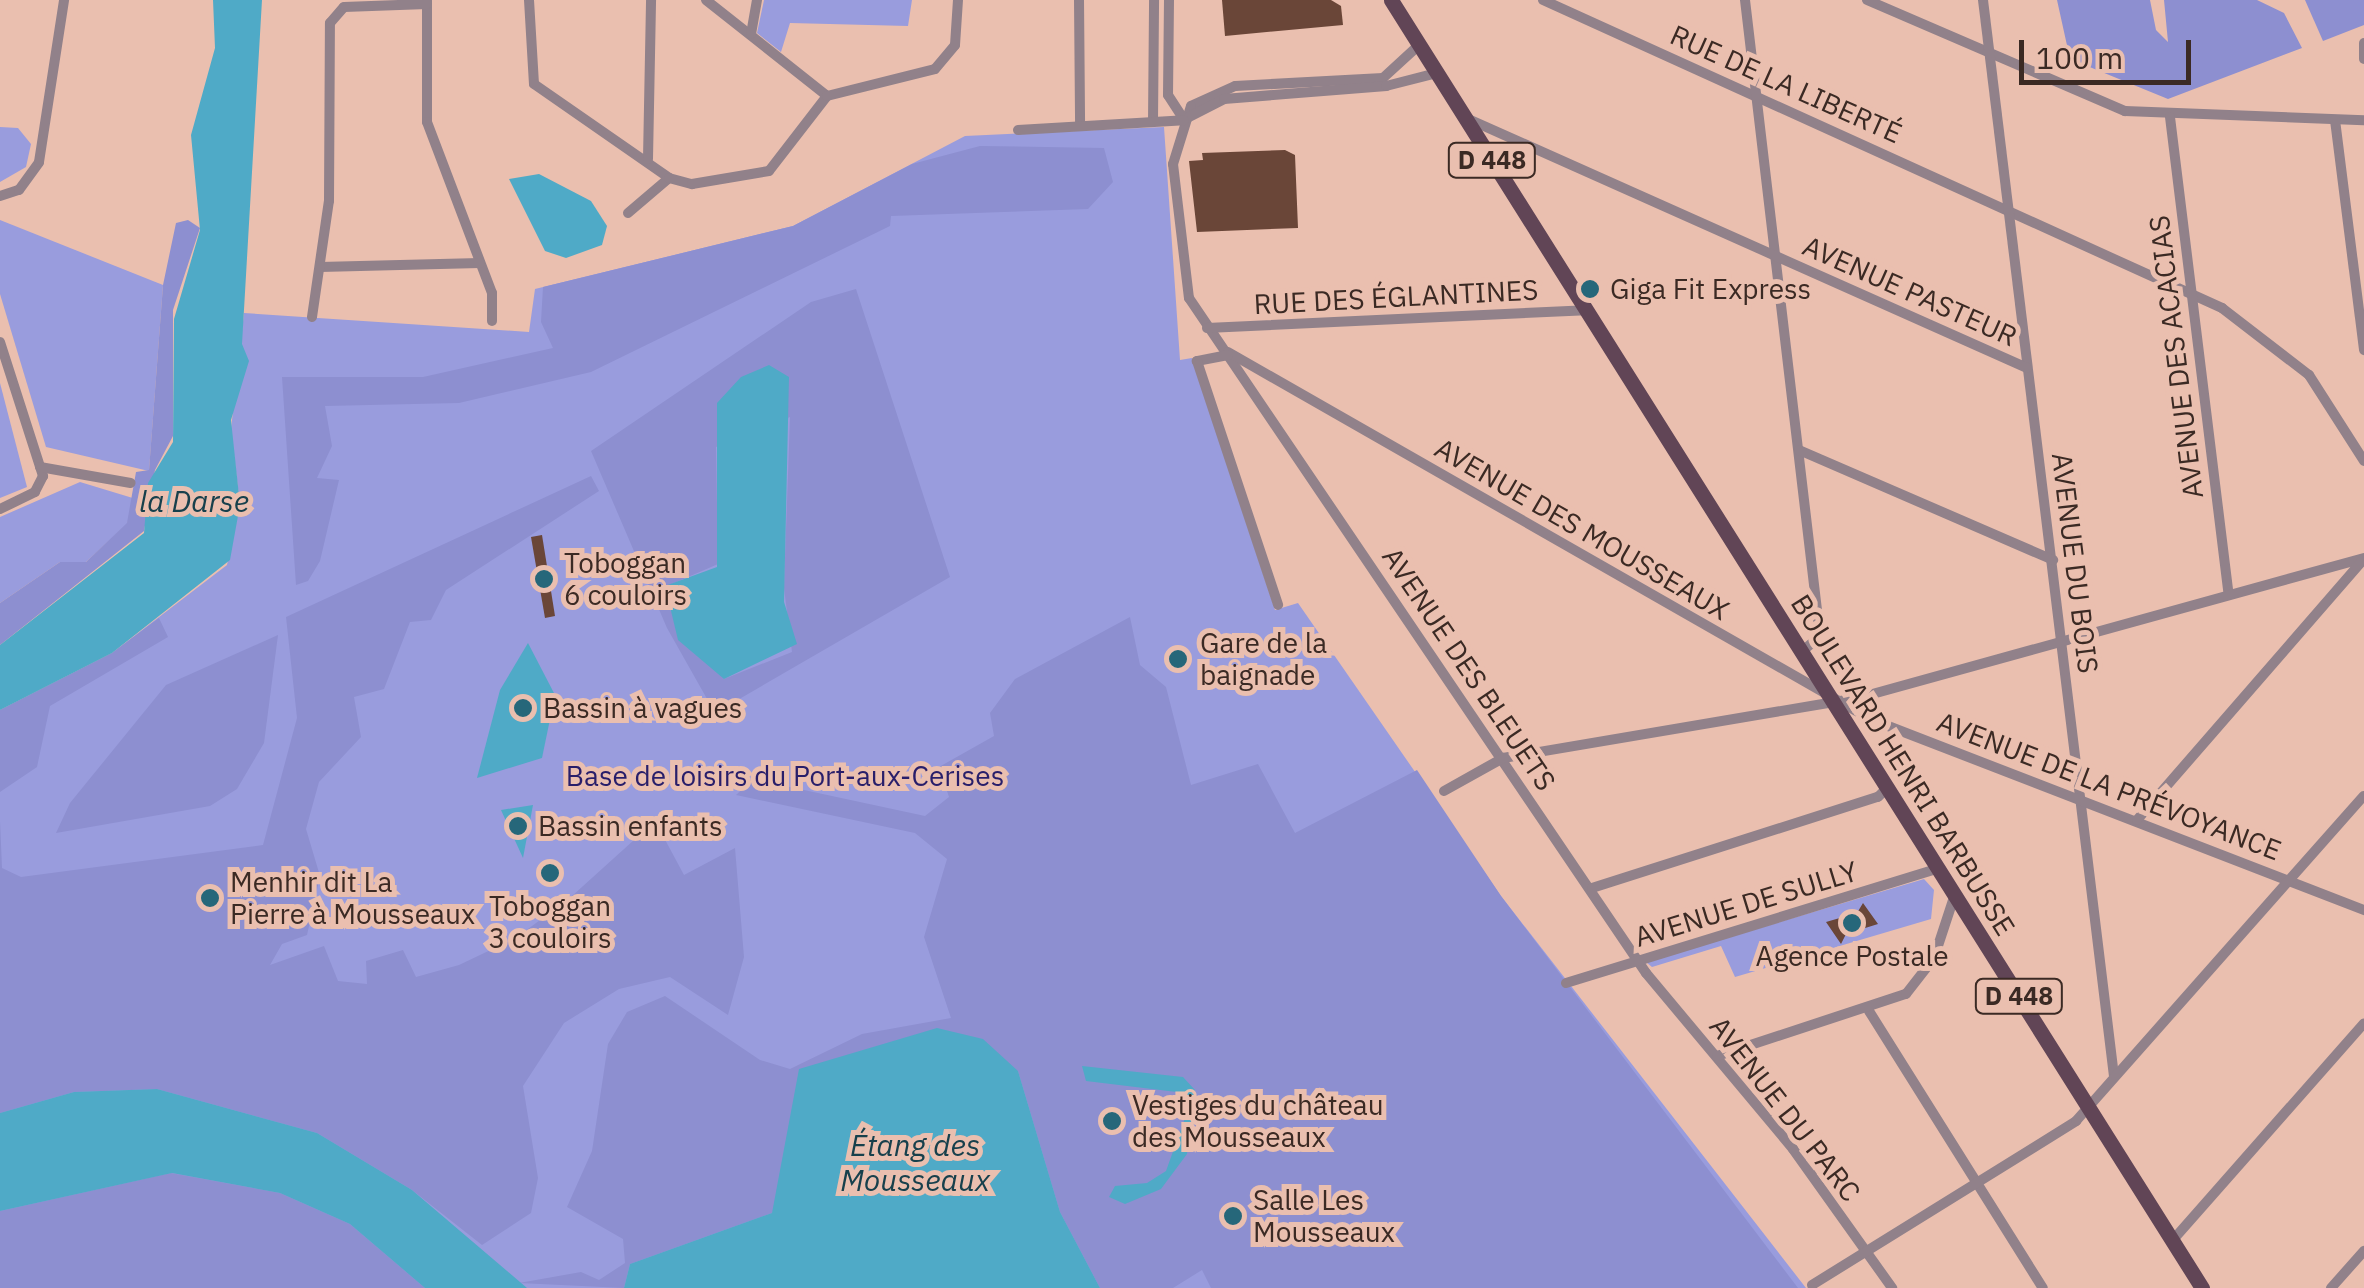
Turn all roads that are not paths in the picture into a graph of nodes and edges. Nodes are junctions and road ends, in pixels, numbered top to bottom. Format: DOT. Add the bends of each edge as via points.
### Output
graph roads {
  1 [pos="64,0"];
  2 [pos="530,0"];
  3 [pos="651,0"];
  4 [pos="706,0"];
  5 [pos="758,0"];
  6 [pos="958,0"];
  7 [pos="1079,0"];
  8 [pos="1154,0"];
  9 [pos="1169,0"];
  10 [pos="1392,0"];
  11 [pos="1543,0"];
  12 [pos="1745,0"];
  13 [pos="1868,0"];
  14 [pos="1983,0"];
  15 [pos="367,2"];
  16 [pos="427,2"];
  17 [pos="751,34"];
  18 [pos="2364,43"];
  19 [pos="1420,46"];
  20 [pos="1990,56"];
  21 [pos="2364,59"];
  22 [pos="1438,73"];
  23 [pos="827,96"];
  24 [pos="1756,96"];
  25 [pos="1466,117"];
  26 [pos="2170,117"];
  27 [pos="1184,120"];
  28 [pos="2336,120"];
  29 [pos="2364,120"];
  30 [pos="1154,122"];
  31 [pos="1080,126"];
  32 [pos="1018,130"];
  33 [pos="648,159"];
  34 [pos="670,178"];
  35 [pos="0,196"];
  36 [pos="2012,209"];
  37 [pos="628,214"];
  38 [pos="1775,255"];
  39 [pos="480,263"];
  40 [pos="320,268"];
  41 [pos="2191,291"];
  42 [pos="1589,315"];
  43 [pos="312,317"];
  44 [pos="492,320"];
  45 [pos="1207,328"];
  46 [pos="0,342"];
  47 [pos="2364,350"];
  48 [pos="1226,352"];
  49 [pos="2027,368"];
  50 [pos="1798,450"];
  51 [pos="2364,461"];
  52 [pos="40,467"];
  53 [pos="131,484"];
  54 [pos="0,508"];
  55 [pos="2364,559"];
  56 [pos="2054,560"];
  57 [pos="2228,592"];
  58 [pos="1278,605"];
  59 [pos="2063,639"];
  60 [pos="1803,650"];
  61 [pos="1838,702"];
  62 [pos="1502,758"];
  63 [pos="1888,787"];
  64 [pos="1444,791"];
  65 [pos="2364,796"];
  66 [pos="2082,800"];
  67 [pos="2137,820"];
  68 [pos="1939,868"];
  69 [pos="2289,880"];
  70 [pos="1592,888"];
  71 [pos="1955,894"];
  72 [pos="2364,910"];
  73 [pos="1638,961"];
  74 [pos="1566,983"];
  75 [pos="1870,1011"];
  76 [pos="2364,1023"];
  77 [pos="1716,1056"];
  78 [pos="2114,1077"];
  79 [pos="2090,1108"];
  80 [pos="1977,1182"];
  81 [pos="2172,1240"];
  82 [pos="1866,1251"];
  83 [pos="2364,1251"];
  84 [pos="1812,1284"];
  85 [pos="1892,1288"];
  86 [pos="2043,1288"];
  87 [pos="2202,1288"];
  88 [pos="2331,1288"];
  1 -- 35 [label="street" via="39,162 19,190"];
  2 -- 33 [label="street" via="534,84"];
  3 -- 33 [label="street"];
  4 -- 17 [label="street"];
  5 -- 17 [label="street"];
  6 -- 23 [label="street" via="955,45 945,62"];
  7 -- 31 [label="street"];
  8 -- 30 [label="street"];
  9 -- 27 [label="street" via="1168,95"];
  10 -- 19 [label="main road, D 448"];
  11 -- 24 [label="street, RUE DE LA LIBERTÉ"];
  12 -- 24 [label="street"];
  13 -- 20 [label="street"];
  14 -- 20 [label="street, AVENUE DU BOIS"];
  15 -- 16 [label="street"];
  15 -- 40 [label="street" via="344,7 330,23 329,202"];
  16 -- 39 [label="street" via="427,122"];
  17 -- 23 [label="street"];
  18 -- 21 [label="street"];
  19 -- 22 [label="main road, D 448"];
  19 -- 27 [label="street" via="1383,78 1220,88 1199,99"];
  20 -- 26 [label="street" via="2125,112"];
  20 -- 36 [label="street, AVENUE DU BOIS"];
  22 -- 25 [label="main road, D 448"];
  22 -- 27 [label="street" via="1386,86 1224,99"];
  23 -- 34 [label="street" via="769,172 692,184"];
  24 -- 36 [label="street, RUE DE LA LIBERTÉ"];
  24 -- 38 [label="street"];
  25 -- 38 [label="street, AVENUE PASTEUR"];
  25 -- 42 [label="main road, D 448"];
  26 -- 28 [label="street"];
  26 -- 41 [label="street, AVENUE DES ACACIAS"];
  27 -- 30 [label="street"];
  27 -- 45 [label="street, AVENUE DES BLEUETS" via="1173,164 1190,298"];
  28 -- 29 [label="street"];
  28 -- 47 [label="street"];
  30 -- 31 [label="street"];
  31 -- 32 [label="street"];
  33 -- 34 [label="street"];
  34 -- 37 [label="street"];
  36 -- 41 [label="street, RUE DE LA LIBERTÉ"];
  36 -- 49 [label="street, AVENUE DU BOIS"];
  38 -- 49 [label="street, AVENUE PASTEUR"];
  38 -- 50 [label="street"];
  39 -- 40 [label="street"];
  39 -- 44 [label="street" via="492,293"];
  40 -- 43 [label="street"];
  41 -- 51 [label="street, RUE DE LA LIBERTÉ" via="2260,333 2309,375"];
  41 -- 57 [label="street, AVENUE DES ACACIAS"];
  42 -- 45 [label="street, RUE DES ÉGLANTINES"];
  42 -- 60 [label="main road, BOULEVARD HENRI BARBUSSE / D 448"];
  45 -- 48 [label="street, AVENUE DES BLEUETS"];
  46 -- 52 [label="street"];
  48 -- 58 [label="street" via="1197,361"];
  48 -- 61 [label="street, AVENUE DES MOUSSEAUX"];
  48 -- 62 [label="street, AVENUE DES BLEUETS"];
  49 -- 56 [label="street, AVENUE DU BOIS"];
  50 -- 56 [label="street"];
  50 -- 60 [label="street" via="1820,636"];
  52 -- 53 [label="street"];
  52 -- 54 [label="street" via="35,492"];
  55 -- 57 [label="street"];
  55 -- 67 [label="street"];
  56 -- 59 [label="street, AVENUE DU BOIS"];
  57 -- 59 [label="street"];
  59 -- 61 [label="street"];
  59 -- 66 [label="street, AVENUE DU BOIS"];
  60 -- 61 [label="main road, BOULEVARD HENRI BARBUSSE / D 448"];
  61 -- 62 [label="street"];
  61 -- 63 [label="main road, BOULEVARD HENRI BARBUSSE / D 448"];
  61 -- 66 [label="street, AVENUE DE LA PRÉVOYANCE"];
  62 -- 64 [label="street"];
  62 -- 70 [label="street, AVENUE DES BLEUETS"];
  63 -- 68 [label="main road, BOULEVARD HENRI BARBUSSE / D 448"];
  63 -- 70 [label="street" via="1878,798"];
  65 -- 69 [label="street"];
  66 -- 67 [label="street, AVENUE DE LA PRÉVOYANCE"];
  66 -- 78 [label="street, AVENUE DU BOIS"];
  67 -- 69 [label="street, AVENUE DE LA PRÉVOYANCE"];
  68 -- 71 [label="main road, BOULEVARD HENRI BARBUSSE / D 448"];
  68 -- 73 [label="street, AVENUE DE SULLY"];
  69 -- 72 [label="street, AVENUE DE LA PRÉVOYANCE"];
  69 -- 78 [label="street"];
  70 -- 73 [label="street, AVENUE DES BLEUETS"];
  71 -- 75 [label="street" via="1927,971 1906,994"];
  71 -- 79 [label="main road, BOULEVARD HENRI BARBUSSE / D 448"];
  73 -- 74 [label="street, AVENUE DE SULLY"];
  73 -- 77 [label="street, AVENUE DU PARC"];
  75 -- 77 [label="street"];
  75 -- 80 [label="street"];
  76 -- 81 [label="street"];
  77 -- 82 [label="street, AVENUE DU PARC"];
  78 -- 79 [label="street"];
  79 -- 80 [label="street"];
  79 -- 81 [label="main road, BOULEVARD HENRI BARBUSSE / D 448"];
  80 -- 82 [label="street"];
  80 -- 86 [label="street"];
  81 -- 87 [label="main road, BOULEVARD HENRI BARBUSSE / D 448"];
  82 -- 84 [label="street"];
  82 -- 85 [label="street, AVENUE DU PARC"];
  83 -- 88 [label="street"];
}
